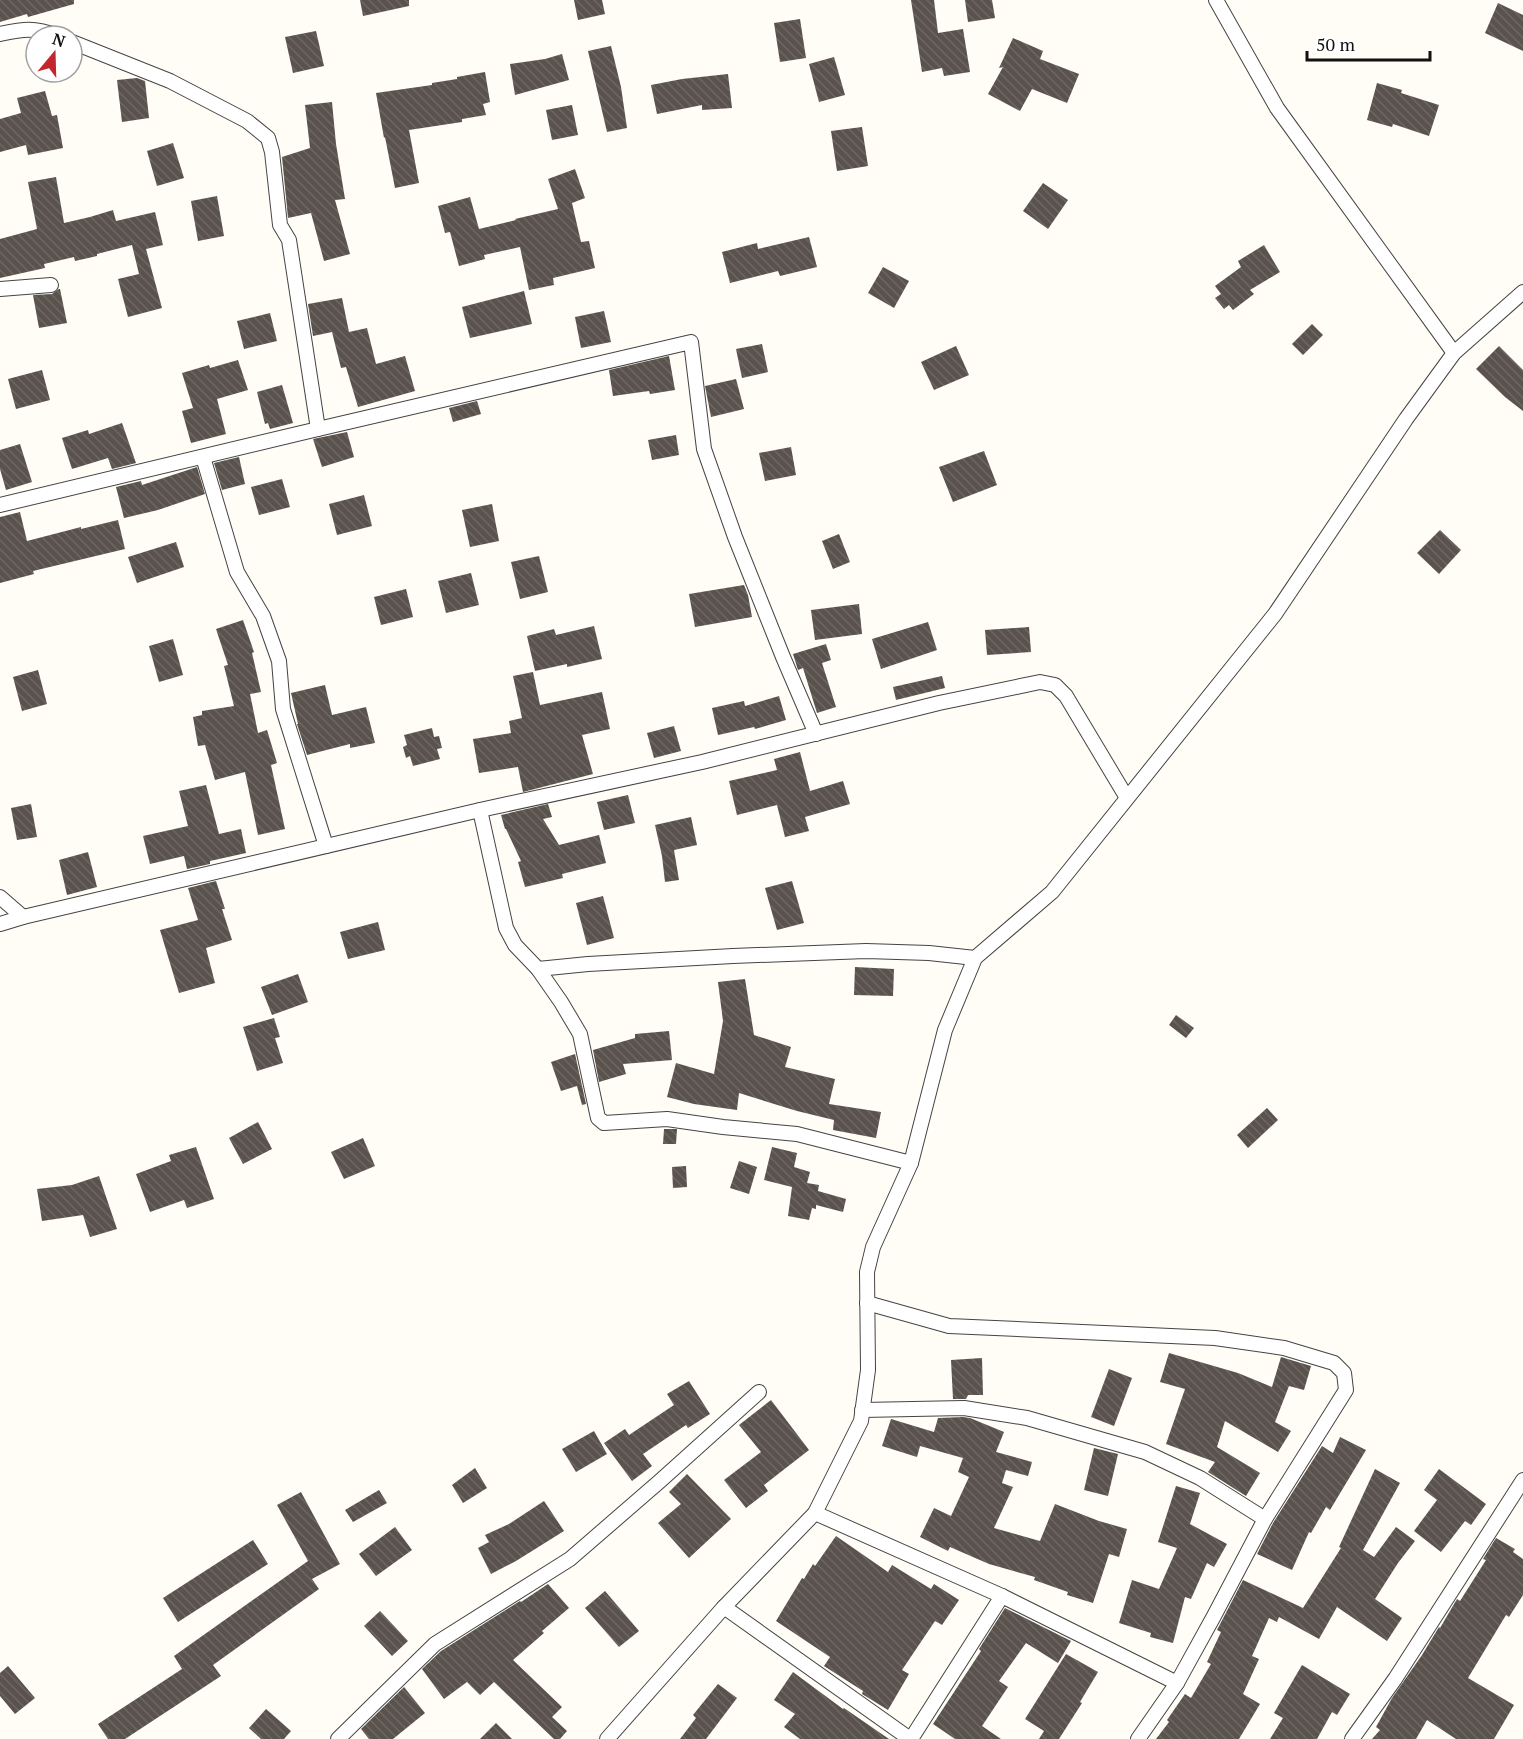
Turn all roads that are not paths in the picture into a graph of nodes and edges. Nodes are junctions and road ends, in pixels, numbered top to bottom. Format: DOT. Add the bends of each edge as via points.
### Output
graph roads {
  1 [pos="1216,0"];
  2 [pos="24,29"];
  3 [pos="0,34"];
  4 [pos="84,47"];
  5 [pos="51,285"];
  6 [pos="0,289"];
  7 [pos="1523,292"];
  8 [pos="1454,353"];
  9 [pos="318,429"];
  10 [pos="202,457"];
  11 [pos="0,505"];
  12 [pos="816,734"];
  13 [pos="1127,798"];
  14 [pos="480,810"];
  15 [pos="326,846"];
  16 [pos="0,897"];
  17 [pos="23,917"];
  18 [pos="0,924"];
  19 [pos="975,958"];
  20 [pos="538,969"];
  21 [pos="911,1163"];
  22 [pos="867,1303"];
  23 [pos="759,1392"];
  24 [pos="862,1410"];
  25 [pos="1523,1480"];
  26 [pos="815,1513"];
  27 [pos="1265,1519"];
  28 [pos="1002,1596"];
  29 [pos="724,1607"];
  30 [pos="1177,1683"];
  31 [pos="338,1739"];
  32 [pos="607,1739"];
  33 [pos="911,1739"];
  34 [pos="1138,1739"];
  35 [pos="1352,1739"];
  1 -- 8 [label="street" via="1277,108"];
  2 -- 3 [label="street"];
  4 -- 9 [label="street" via="170,81 247,121 268,138 279,225 289,240"];
  5 -- 6 [label="street"];
  7 -- 8 [label="street"];
  8 -- 13 [label="street" via="1275,614"];
  9 -- 10 [label="street"];
  9 -- 12 [label="street" via="692,342 704,449 744,559"];
  10 -- 11 [label="street"];
  10 -- 15 [label="street" via="237,572 263,616 279,661 283,709"];
  12 -- 13 [label="street" via="1040,682 1054,685 1066,696"];
  12 -- 14 [label="street"];
  13 -- 19 [label="street" via="1052,891"];
  14 -- 15 [label="street"];
  14 -- 20 [label="street" via="506,928 515,945"];
  15 -- 17 [label="street"];
  16 -- 17 [label="street"];
  17 -- 18 [label="street"];
  19 -- 20 [label="street" via="929,952 866,951"];
  19 -- 21 [label="street" via="945,1030"];
  20 -- 21 [label="street" via="580,1034 598,1118 604,1123 667,1119 797,1134"];
  21 -- 22 [label="street" via="873,1247 867,1272"];
  22 -- 24 [label="street" via="868,1370"];
  22 -- 27 [label="street" via="949,1326 1215,1338 1284,1348 1334,1363 1344,1373 1346,1390"];
  23 -- 31 [label="street" via="570,1559 435,1644"];
  24 -- 26 [label="street" via="861,1421"];
  24 -- 27 [label="street" via="964,1408 1027,1418 1145,1452 1200,1478"];
  25 -- 35 [label="street"];
  26 -- 28 [label="street"];
  26 -- 29 [label="street"];
  27 -- 30 [label="street"];
  28 -- 30 [label="street"];
  28 -- 33 [label="street"];
  29 -- 32 [label="street"];
  29 -- 33 [label="street"];
  30 -- 34 [label="street"];
}
